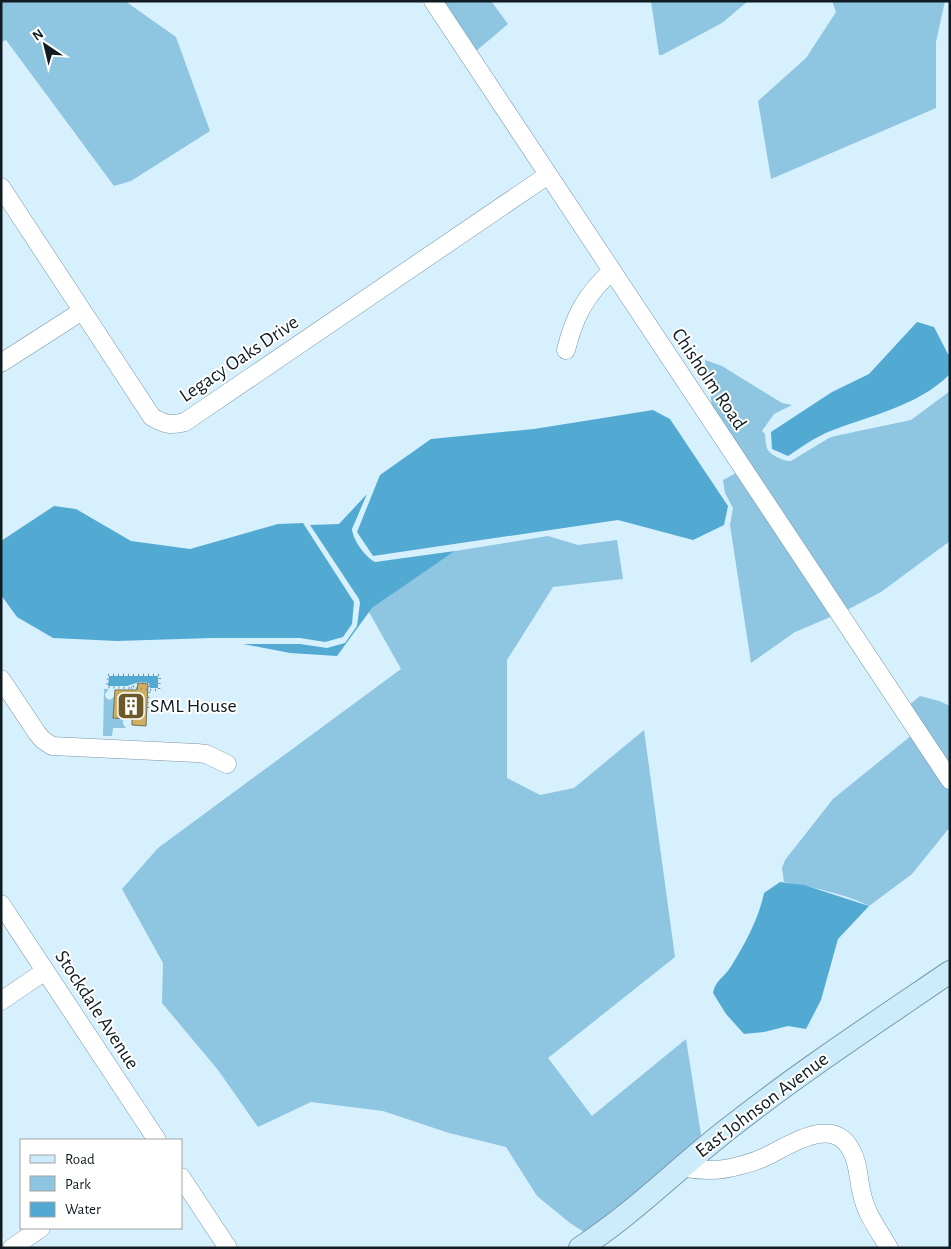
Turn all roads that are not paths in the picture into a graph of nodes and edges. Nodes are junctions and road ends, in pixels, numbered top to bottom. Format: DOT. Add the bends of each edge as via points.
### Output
graph roads {
  1 [pos="433,1"];
  2 [pos="548,175"];
  3 [pos="1,187"];
  4 [pos="612,271"];
  5 [pos="82,311"];
  6 [pos="566,350"];
  7 [pos="1,363"];
  8 [pos="1,679"];
  9 [pos="227,764"];
  10 [pos="950,780"];
  11 [pos="1,904"];
  12 [pos="45,971"];
  13 [pos="950,972"];
  14 [pos="1,1001"];
  15 [pos="156,1139"];
  16 [pos="682,1167"];
  17 [pos="182,1179"];
  18 [pos="40,1229"];
  19 [pos="12,1248"];
  20 [pos="228,1248"];
  21 [pos="580,1248"];
  22 [pos="890,1248"];
  1 -- 2 [label="street, Chisholm Road"];
  2 -- 4 [label="street, Chisholm Road"];
  2 -- 5 [label="street, Legacy Oaks Drive" via="185,422 173,425 152,416"];
  3 -- 5 [label="street, Legacy Oaks Drive"];
  4 -- 6 [label="street" via="594,288 579,312"];
  4 -- 10 [label="street, Chisholm Road"];
  5 -- 7 [label="street"];
  8 -- 9 [label="street" via="37,733 52,746 197,753"];
  11 -- 12 [label="street, Stockdale Avenue"];
  12 -- 14 [label="street"];
  12 -- 15 [label="street, Stockdale Avenue"];
  13 -- 16 [label="main road, East Johnson Avenue" via="775,1092"];
  16 -- 21 [label="main road, East Johnson Avenue"];
  16 -- 22 [label="street" via="706,1171 731,1168 765,1158 815,1134 835,1135 851,1149 869,1216"];
  17 -- 20 [label="street"];
  18 -- 19 [label="street"];
}
